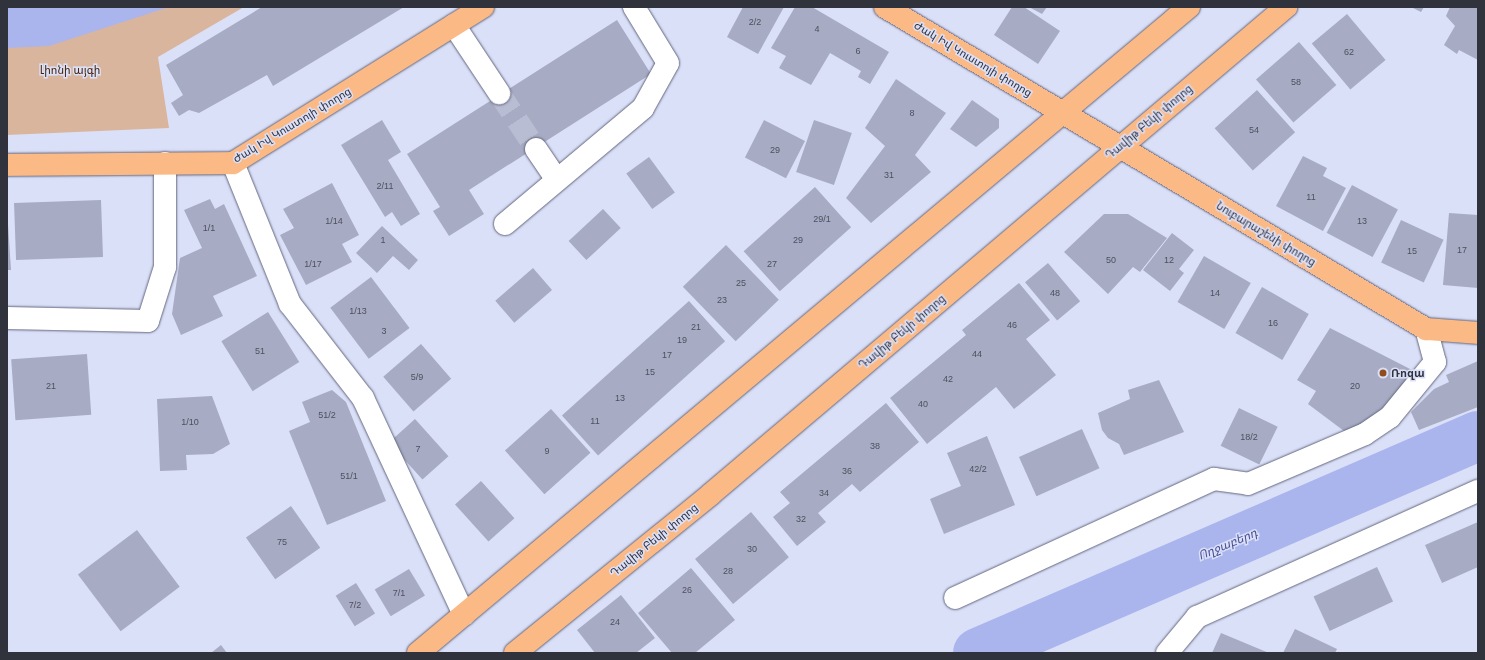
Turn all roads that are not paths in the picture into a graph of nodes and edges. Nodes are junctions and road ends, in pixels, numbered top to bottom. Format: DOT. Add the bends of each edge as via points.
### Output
graph roads {
  1 [pos="483,7"];
  2 [pos="634,7"];
  3 [pos="885,7"];
  4 [pos="1189,7"];
  5 [pos="1286,7"];
  6 [pos="454,25"];
  7 [pos="499,93"];
  8 [pos="1062,111"];
  9 [pos="1120,147"];
  10 [pos="536,149"];
  11 [pos="165,163"];
  12 [pos="233,163"];
  13 [pos="7,165"];
  14 [pos="557,180"];
  15 [pos="505,224"];
  16 [pos="7,318"];
  17 [pos="1426,329"];
  18 [pos="1478,333"];
  19 [pos="1478,491"];
  20 [pos="955,598"];
  21 [pos="464,615"];
  22 [pos="418,653"];
  23 [pos="515,653"];
  24 [pos="1167,653"];
  1 -- 6 [label="main road, Ժակ Իվ Կուստոյի փողոց"];
  2 -- 14 [label="lane" via="668,63 643,108"];
  3 -- 8 [label="main road, Ժակ Իվ Կուստոյի փողոց"];
  4 -- 8 [label="main road"];
  5 -- 9 [label="main road, Դավիթ Բեկի փողոց"];
  6 -- 7 [label="lane"];
  6 -- 12 [label="main road, Ժակ Իվ Կուստոյի փողոց"];
  8 -- 9 [label="main road, Նուբարաշենի փողոց"];
  8 -- 21 [label="main road"];
  9 -- 17 [label="main road, Նուբարաշենի փողոց"];
  9 -- 23 [label="main road, Դավիթ Բեկի փողոց" via="711,494"];
  10 -- 14 [label="lane"];
  11 -- 12 [label="main road, Ժակ Իվ Կուստոյի փողոց"];
  11 -- 13 [label="main road, Ժակ Իվ Կուստոյի փողոց"];
  11 -- 16 [label="lane" via="165,267 148,321"];
  12 -- 21 [label="lane" via="290,304 363,398"];
  14 -- 15 [label="lane"];
  17 -- 18 [label="main road, Նուբարաշենի փողոց"];
  17 -- 20 [label="lane" via="1435,362 1390,417 1365,434 1248,484 1214,479"];
  19 -- 24 [label="lane" via="1196,617"];
  21 -- 22 [label="main road"];
}
